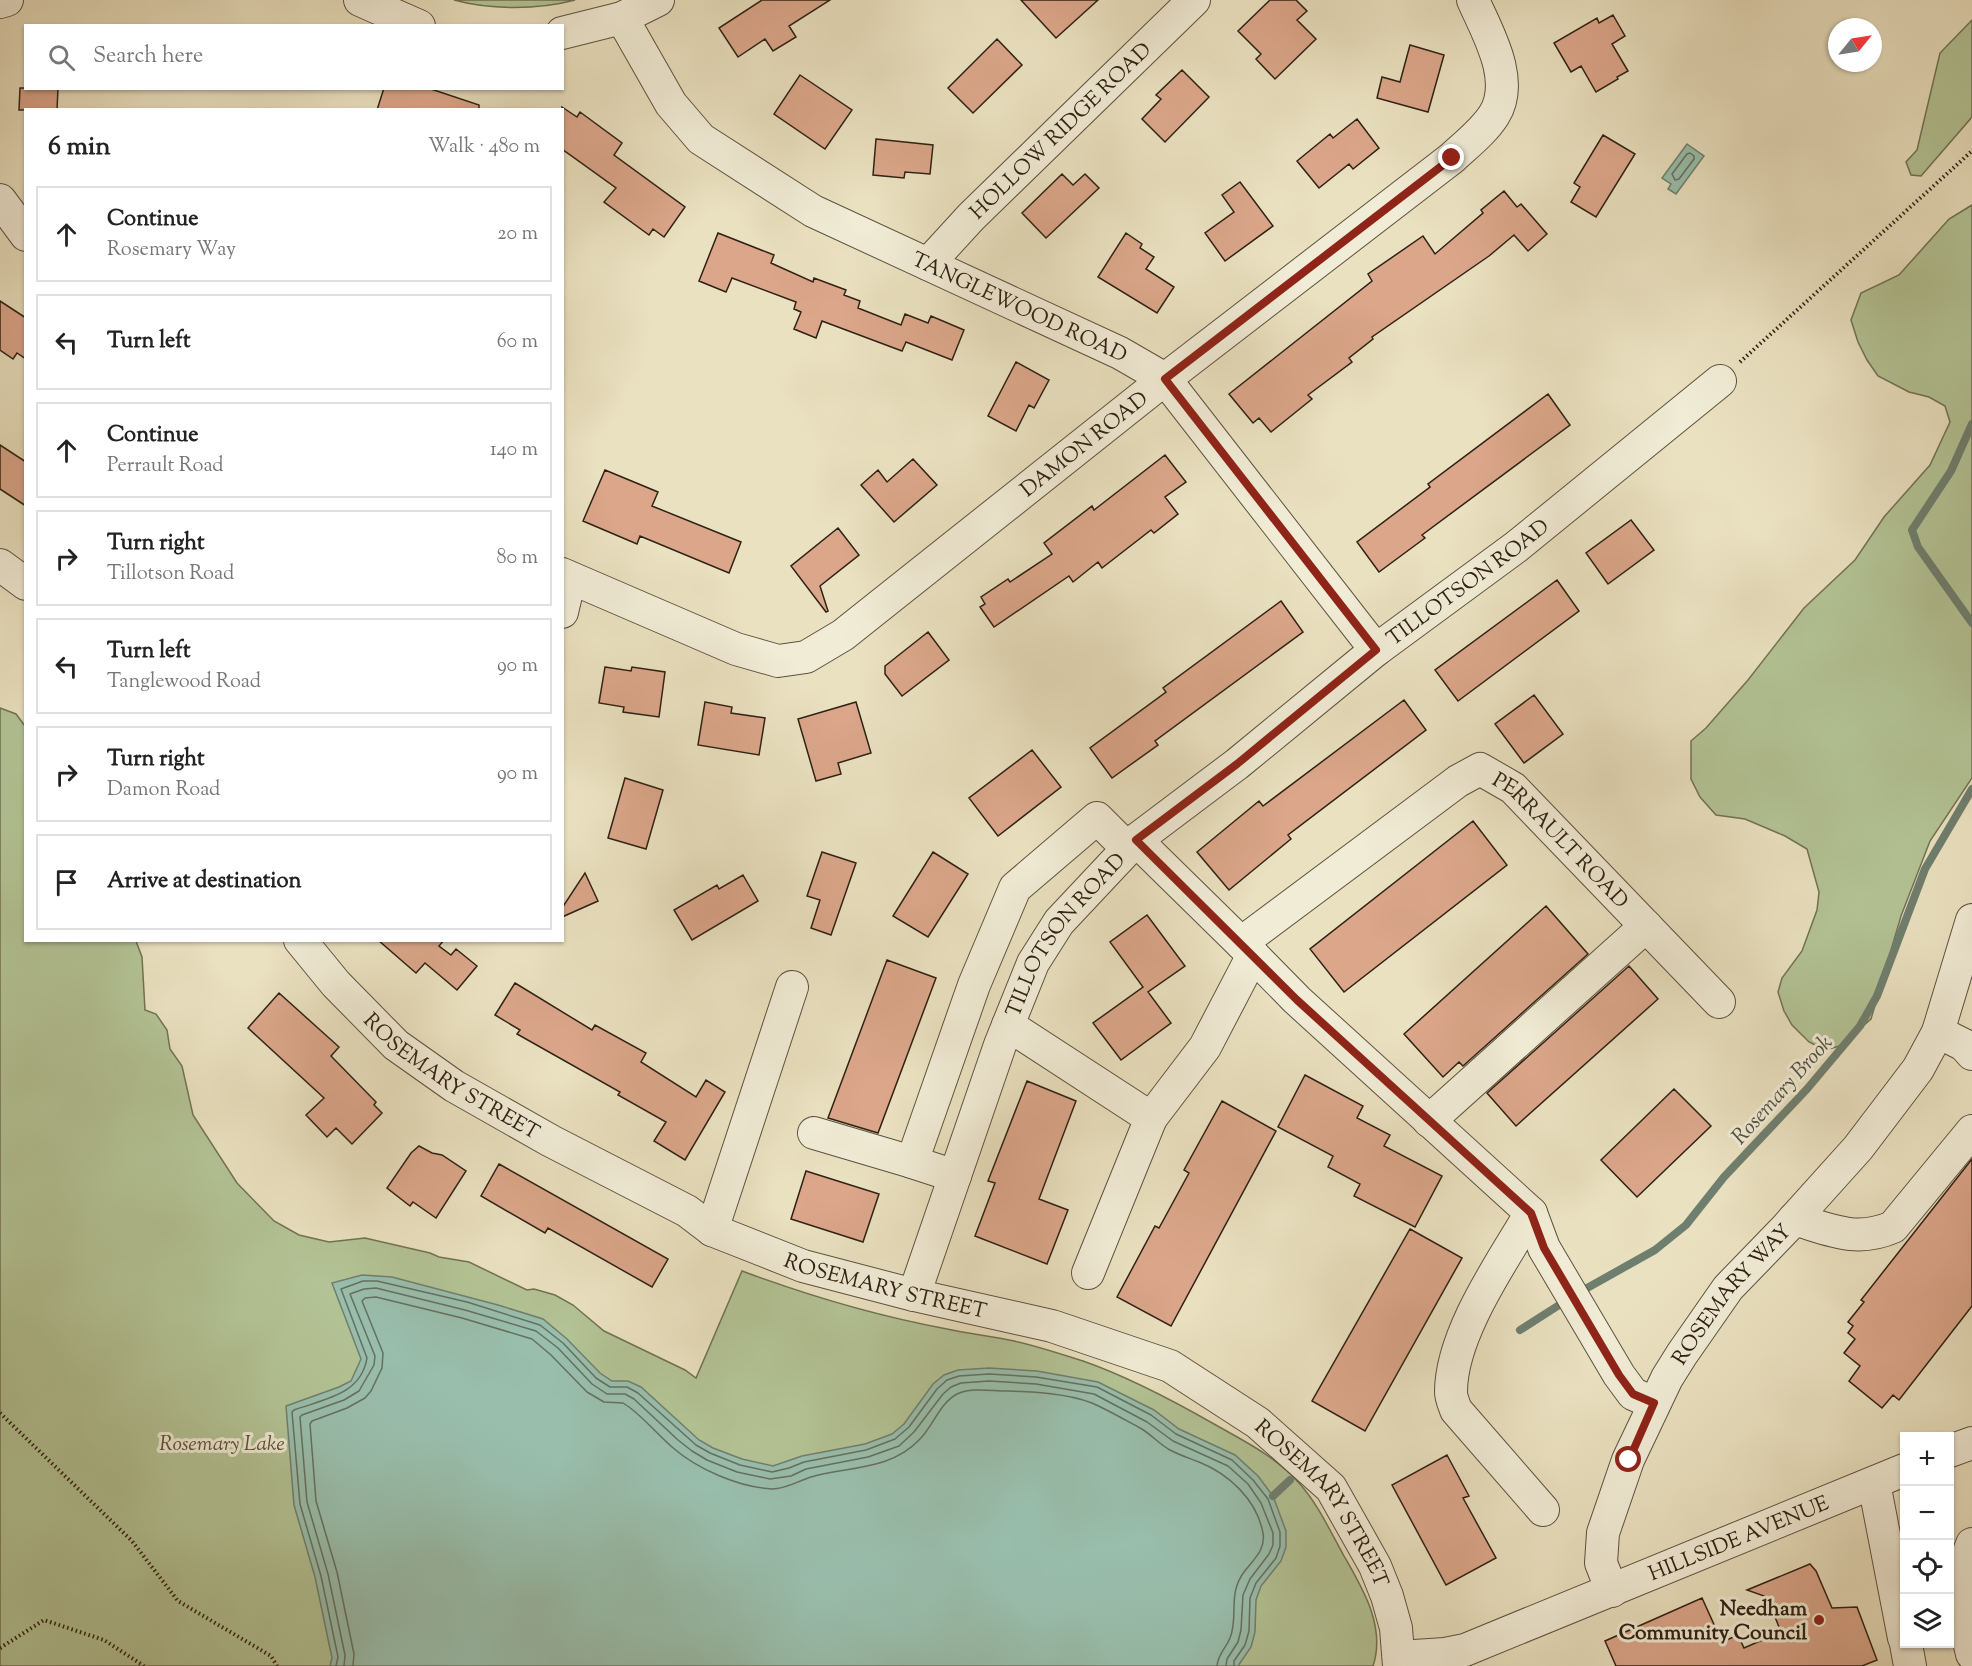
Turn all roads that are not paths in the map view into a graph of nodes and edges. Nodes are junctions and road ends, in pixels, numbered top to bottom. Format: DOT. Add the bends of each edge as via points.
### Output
graph roads {
  1 [pos="8,0"];
  2 [pos="360,0"];
  3 [pos="658,0"];
  4 [pos="1194,0"];
  5 [pos="1473,0"];
  6 [pos="0,2"];
  7 [pos="622,18"];
  8 [pos="414,24"];
  9 [pos="564,32"];
  10 [pos="0,200"];
  11 [pos="24,232"];
  12 [pos="928,264"];
  13 [pos="1165,379"];
  14 [pos="1720,381"];
  15 [pos="0,565"];
  16 [pos="566,576"];
  17 [pos="24,583"];
  18 [pos="564,594"];
  19 [pos="1376,650"];
  20 [pos="1132,845"];
  21 [pos="1972,920"];
  22 [pos="1646,926"];
  23 [pos="302,942"];
  24 [pos="1247,949"];
  25 [pos="792,987"];
  26 [pos="1719,1002"];
  27 [pos="1008,1025"];
  28 [pos="1938,1032"];
  29 [pos="1972,1054"];
  30 [pos="1150,1118"];
  31 [pos="1430,1121"];
  32 [pos="1972,1131"];
  33 [pos="814,1133"];
  34 [pos="912,1162"];
  35 [pos="955,1176"];
  36 [pos="1531,1213"];
  37 [pos="1794,1219"];
  38 [pos="712,1230"];
  39 [pos="1088,1273"];
  40 [pos="914,1295"];
  41 [pos="1654,1403"];
  42 [pos="1972,1443"];
  43 [pos="1954,1450"];
  44 [pos="1900,1472"];
  45 [pos="1874,1483"];
  46 [pos="1543,1510"];
  47 [pos="1972,1544"];
  48 [pos="1612,1591"];
  49 [pos="1900,1613"];
  50 [pos="1906,1648"];
  51 [pos="1972,1653"];
  52 [pos="1399,1662"];
  53 [pos="1910,1666"];
  1 -- 6 [label="street"];
  2 -- 8 [label="street"];
  3 -- 7 [label="street"];
  4 -- 12 [label="street, HOLLOW RIDGE ROAD" via="971,217"];
  5 -- 13 [label="street, DAMON ROAD" via="1500,69 1502,95 1493,117 1452,158"];
  7 -- 9 [label="street"];
  7 -- 12 [label="street, TANGLEWOOD ROAD" via="671,104 701,139 813,212"];
  10 -- 11 [label="street"];
  12 -- 13 [label="street, TANGLEWOOD ROAD" via="1120,353"];
  13 -- 16 [label="street, DAMON ROAD" via="843,635 806,657 778,662 736,649"];
  13 -- 19 [label="street, TANGLEWOOD ROAD"];
  14 -- 19 [label="street, TILLOTSON ROAD" via="1516,547"];
  15 -- 17 [label="street"];
  16 -- 18 [label="street"];
  19 -- 20 [label="street, TILLOTSON ROAD"];
  20 -- 24 [label="street"];
  20 -- 27 [label="street, TILLOTSON ROAD" via="1059,922 1033,963"];
  20 -- 34 [label="street" via="1097,818 1015,888 974,984"];
  21 -- 28 [label="street, ROSEMARY WAY"];
  22 -- 24 [label="street, PERRAULT ROAD" via="1513,788 1480,769 1458,781"];
  22 -- 26 [label="street, PERRAULT ROAD"];
  22 -- 31 [label="street"];
  23 -- 38 [label="street, ROSEMARY STREET" via="336,984 396,1045 454,1086 687,1211"];
  24 -- 30 [label="street" via="1205,1047"];
  24 -- 31 [label="street"];
  25 -- 38 [label="street"];
  27 -- 30 [label="street"];
  27 -- 35 [label="street, TILLOTSON ROAD"];
  28 -- 29 [label="street" via="1964,1045"];
  28 -- 37 [label="street, ROSEMARY WAY" via="1918,1069 1883,1116"];
  30 -- 39 [label="street"];
  31 -- 36 [label="street"];
  32 -- 37 [label="street" via="1893,1227 1876,1234 1848,1235"];
  33 -- 34 [label="street"];
  34 -- 35 [label="street"];
  35 -- 40 [label="street, TILLOTSON ROAD"];
  36 -- 41 [label="street" via="1544,1248 1633,1394"];
  36 -- 46 [label="street" via="1464,1336 1450,1395 1456,1410"];
  37 -- 41 [label="street, ROSEMARY WAY" via="1728,1288"];
  38 -- 40 [label="street, ROSEMARY STREET" via="803,1266"];
  40 -- 52 [label="street, ROSEMARY STREET" via="1052,1326 1170,1366 1258,1423 1330,1488 1376,1566 1396,1628"];
  41 -- 48 [label="street, ROSEMARY WAY" via="1603,1533 1601,1563"];
  42 -- 43 [label="street"];
  44 -- 45 [label="street, HILLSIDE AVENUE"];
  45 -- 48 [label="street, HILLSIDE AVENUE"];
  45 -- 49 [label="street"];
  47 -- 51 [label="street" via="1963,1605"];
  48 -- 52 [label="street, HILLSIDE AVENUE" via="1465,1650"];
  50 -- 53 [label="street"];
}
